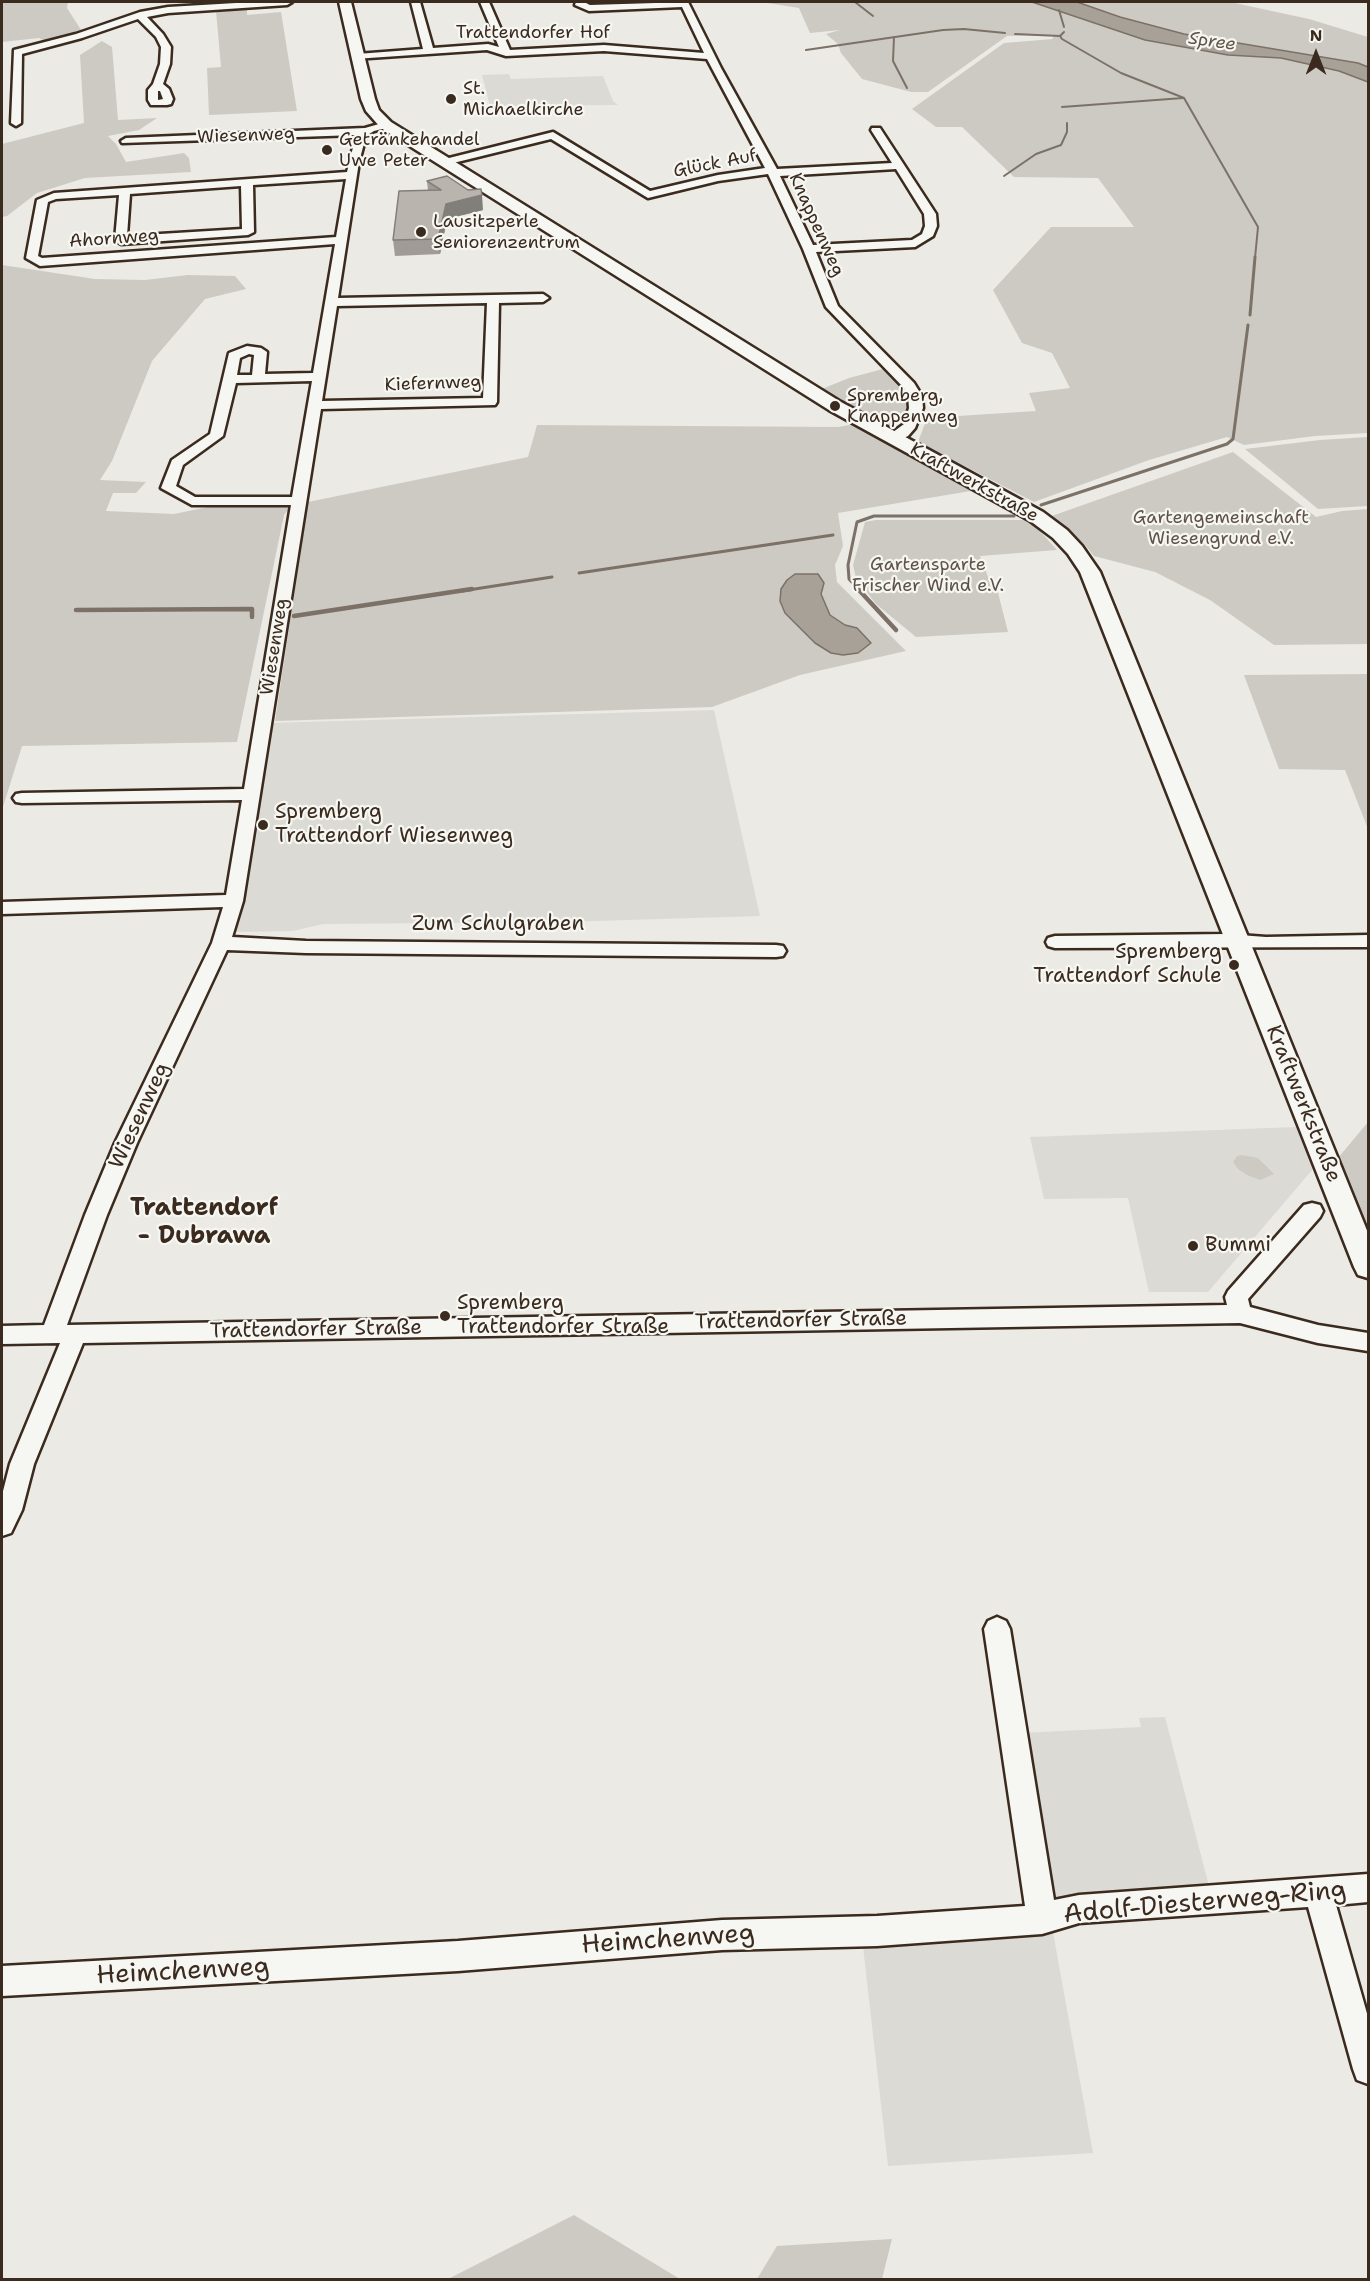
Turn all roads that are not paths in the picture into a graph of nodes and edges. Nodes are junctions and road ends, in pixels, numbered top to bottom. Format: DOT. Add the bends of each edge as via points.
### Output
graph roads {
  1 [pos="287,2"];
  2 [pos="345,2"];
  3 [pos="415,2"];
  4 [pos="485,2"];
  5 [pos="580,2"];
  6 [pos="685,3"];
  7 [pos="221,4"];
  8 [pos="140,15"];
  9 [pos="429,52"];
  10 [pos="506,53"];
  11 [pos="710,56"];
  12 [pos="357,57"];
  13 [pos="158,85"];
  14 [pos="551,122"];
  15 [pos="16,123"];
  16 [pos="386,125"];
  17 [pos="536,126"];
  18 [pos="876,130"];
  19 [pos="366,131"];
  20 [pos="567,131"];
  21 [pos="553,135"];
  22 [pos="126,141"];
  23 [pos="587,142"];
  24 [pos="604,152"];
  25 [pos="588,156"];
  26 [pos="445,162"];
  27 [pos="898,166"];
  28 [pos="772,171"];
  29 [pos="352,175"];
  30 [pos="247,183"];
  31 [pos="125,190"];
  32 [pos="342,240"];
  33 [pos="809,249"];
  34 [pos="543,298"];
  35 [pos="493,299"];
  36 [pos="332,302"];
  37 [pos="318,376"];
  38 [pos="258,378"];
  39 [pos="230,379"];
  40 [pos="313,405"];
  41 [pos="892,438"];
  42 [pos="299,501"];
  43 [pos="250,794"];
  44 [pos="22,798"];
  45 [pos="234,900"];
  46 [pos="2,908"];
  47 [pos="1238,940"];
  48 [pos="1368,941"];
  49 [pos="1055,942"];
  50 [pos="220,943"];
  51 [pos="776,951"];
  52 [pos="1312,1211"];
  53 [pos="1368,1267"];
  54 [pos="1240,1314"];
  55 [pos="64,1334"];
  56 [pos="2,1335"];
  57 [pos="1368,1342"];
  58 [pos="2,1526"];
  59 [pos="998,1629"];
  60 [pos="1368,1888"];
  61 [pos="1318,1891"];
  62 [pos="1042,1919"];
  63 [pos="2,1981"];
  64 [pos="1368,2069"];
  1 -- 7 [label="street"];
  2 -- 12 [label="main road"];
  3 -- 9 [label="street"];
  4 -- 10 [label="street"];
  5 -- 6 [label="street" via="589,8"];
  6 -- 11 [label="street, Knappenweg"];
  7 -- 8 [label="street"];
  8 -- 13 [label="street" via="166,47"];
  8 -- 15 [label="street" via="13,53"];
  9 -- 10 [label="street, Trattendorfer Hof" via="488,47"];
  9 -- 12 [label="street, Trattendorfer Hof"];
  10 -- 11 [label="street, Trattendorfer Hof" via="595,48"];
  11 -- 28 [label="street, Knappenweg"];
  12 -- 16 [label="main road" via="373,110"];
  14 -- 20 [label="street"];
  16 -- 19 [label="street, Wiesenweg"];
  16 -- 26 [label="main road, Kraftwerkstraße"];
  17 -- 21 [label="street, Glück Auf"];
  18 -- 27 [label="street"];
  19 -- 22 [label="street, Wiesenweg"];
  19 -- 29 [label="street, Wiesenweg" via="359,138"];
  20 -- 21 [label="street"];
  20 -- 23 [label="street"];
  21 -- 25 [label="street, Glück Auf"];
  21 -- 26 [label="street"];
  24 -- 25 [label="street"];
  25 -- 28 [label="street, Glück Auf" via="648,195 718,178"];
  26 -- 41 [label="main road, Kraftwerkstraße" via="829,403"];
  27 -- 28 [label="street, Glück Auf"];
  27 -- 33 [label="street" via="930,214 927,236 915,243"];
  28 -- 33 [label="street, Knappenweg"];
  29 -- 30 [label="street"];
  29 -- 32 [label="street, Wiesenweg"];
  30 -- 31 [label="street"];
  30 -- 31 [label="street" via="248,232 121,240"];
  31 -- 32 [label="street, Ahornweg" via="54,195 43,200 32,258 40,262"];
  32 -- 36 [label="street, Wiesenweg"];
  33 -- 41 [label="street, Knappenweg" via="832,307 915,396 916,408 910,425 903,434"];
  34 -- 35 [label="street"];
  35 -- 36 [label="street"];
  35 -- 40 [label="street, Kiefernweg" via="490,402"];
  36 -- 37 [label="street, Wiesenweg"];
  37 -- 38 [label="street"];
  37 -- 40 [label="street, Wiesenweg"];
  38 -- 39 [label="street"];
  38 -- 39 [label="street" via="261,352 248,350 234,356"];
  39 -- 42 [label="street" via="216,436 177,463 168,488 192,501"];
  40 -- 42 [label="street, Wiesenweg"];
  41 -- 47 [label="main road, Kraftwerkstraße" via="1036,516 1075,550 1090,572"];
  42 -- 43 [label="street, Wiesenweg"];
  43 -- 44 [label="street"];
  43 -- 45 [label="street, Wiesenweg"];
  45 -- 46 [label="street"];
  45 -- 50 [label="street, Wiesenweg"];
  47 -- 48 [label="street"];
  47 -- 49 [label="street"];
  47 -- 53 [label="main road, Kraftwerkstraße"];
  50 -- 51 [label="street, Zum Schulgraben"];
  50 -- 55 [label="street, Wiesenweg" via="96,1215"];
  52 -- 54 [label="street" via="1236,1297"];
  54 -- 55 [label="street, Trattendorfer Straße"];
  54 -- 57 [label="street, Trattendorfer Straße"];
  55 -- 56 [label="street, Trattendorfer Straße"];
  55 -- 58 [label="street, Wiesenweg"];
  59 -- 62 [label="street"];
  60 -- 61 [label="street, Adolf-Diesterweg-Ring"];
  61 -- 62 [label="street, Adolf-Diesterweg-Ring" via="1079,1909"];
  61 -- 64 [label="street"];
  62 -- 63 [label="street, Heimchenweg" via="877,1931 722,1935 458,1956"];
}
